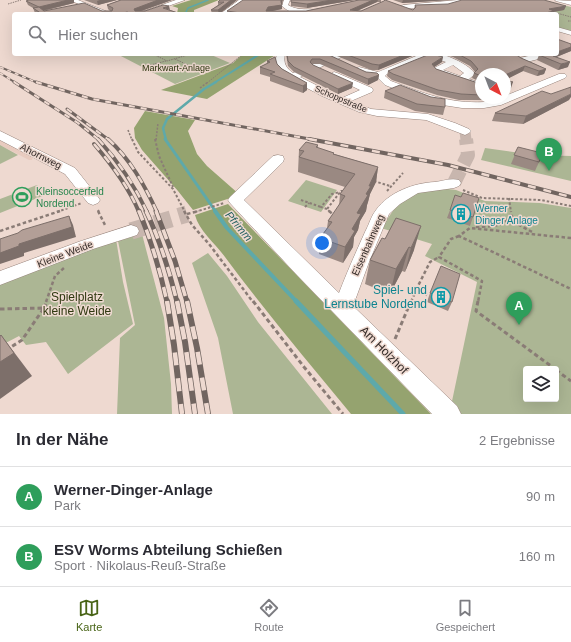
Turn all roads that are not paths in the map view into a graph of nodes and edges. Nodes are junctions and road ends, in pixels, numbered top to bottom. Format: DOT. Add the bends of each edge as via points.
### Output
graph roads {
  1 [pos="182,0"];
  2 [pos="242,0"];
  3 [pos="287,0"];
  4 [pos="433,0"];
  5 [pos="467,0"];
  6 [pos="558,0"];
  7 [pos="101,2"];
  8 [pos="571,3"];
  9 [pos="447,4"];
  10 [pos="112,5"];
  11 [pos="84,6"];
  12 [pos="79,11"];
  13 [pos="455,11"];
  14 [pos="148,12"];
  15 [pos="227,12"];
  16 [pos="290,12"];
  17 [pos="409,12"];
  18 [pos="559,30"];
  19 [pos="571,33"];
  20 [pos="281,56"];
  21 [pos="340,56"];
  22 [pos="425,56"];
  23 [pos="436,56"];
  24 [pos="533,56"];
  25 [pos="333,59"];
  26 [pos="454,62"];
  27 [pos="316,67"];
  28 [pos="539,67"];
  29 [pos="549,71"];
  30 [pos="380,75"];
  31 [pos="294,77"];
  32 [pos="567,78"];
  33 [pos="461,79"];
  34 [pos="475,84"];
  35 [pos="511,95"];
  36 [pos="343,101"];
  37 [pos="491,104"];
  38 [pos="462,105"];
  39 [pos="0,135"];
  40 [pos="278,159"];
  41 [pos="454,184"];
  42 [pos="93,200"];
  43 [pos="131,232"];
  44 [pos="0,278"];
  45 [pos="342,308"];
  46 [pos="449,414"];
  1 -- 14 [label="street"];
  2 -- 15 [label="street"];
  3 -- 16 [label="street" via="285,6"];
  4 -- 9 [label="street"];
  5 -- 9 [label="street"];
  6 -- 8 [label="street"];
  7 -- 11 [label="street"];
  9 -- 13 [label="street"];
  9 -- 17 [label="street" via="398,7"];
  10 -- 11 [label="street"];
  11 -- 12 [label="street"];
  18 -- 19 [label="street"];
  20 -- 31 [label="street, Schoppstraße" via="281,65"];
  21 -- 25 [label="street"];
  22 -- 30 [label="street"];
  23 -- 26 [label="street"];
  24 -- 28 [label="street" via="519,58"];
  25 -- 27 [label="street"];
  25 -- 30 [label="street" via="369,74"];
  26 -- 33 [label="street" via="470,73"];
  26 -- 33 [label="street" via="437,70"];
  27 -- 31 [label="street"];
  27 -- 36 [label="street" via="368,90"];
  29 -- 32 [label="street"];
  30 -- 38 [label="street" via="388,83 429,100"];
  31 -- 36 [label="street, Schoppstraße"];
  32 -- 35 [label="street"];
  33 -- 34 [label="street"];
  36 -- 38 [label="street, Schoppstraße" via="370,112 428,117 465,131"];
  37 -- 38 [label="street"];
  39 -- 42 [label="street, Ahornweg" via="70,171"];
  40 -- 45 [label="street, Am Holzhof" via="235,200"];
  41 -- 45 [label="street, Eisenbahnweg" via="413,190 382,212"];
  43 -- 44 [label="street, Kleine Weide"];
  45 -- 46 [label="street, Am Holzhof"];
}
